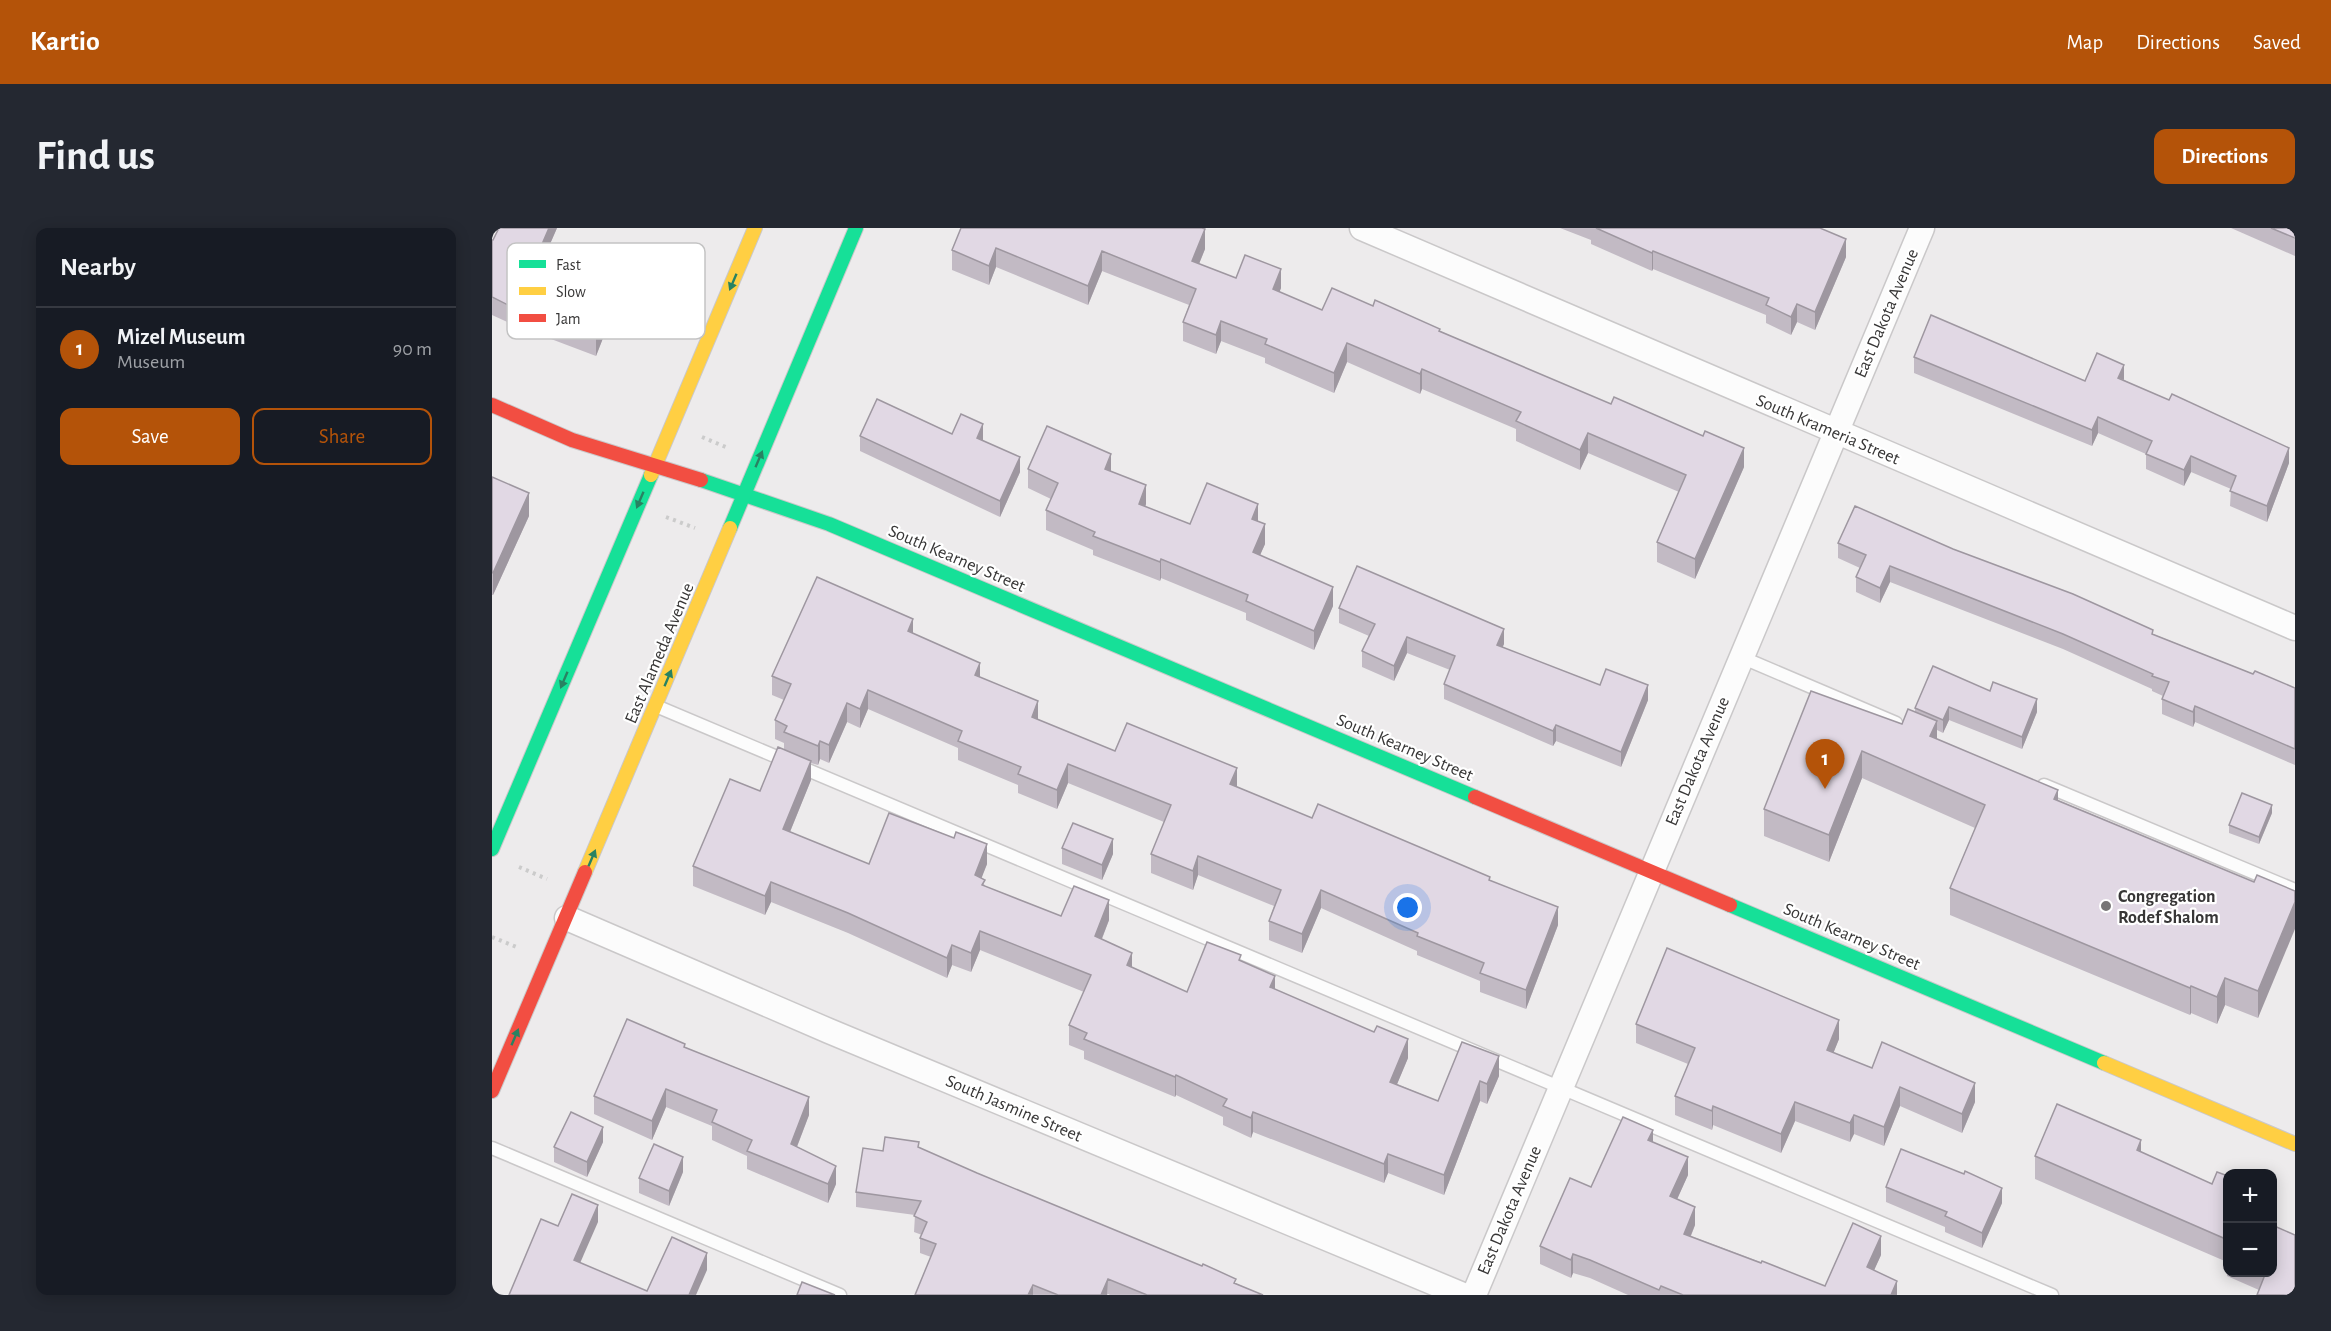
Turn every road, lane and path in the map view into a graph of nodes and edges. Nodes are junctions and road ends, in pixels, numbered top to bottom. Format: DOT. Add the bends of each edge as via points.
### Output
graph roads {
  1 [pos="755,228"];
  2 [pos="856,228"];
  3 [pos="1362,228"];
  4 [pos="1922,228"];
  5 [pos="492,405"];
  6 [pos="693,433"];
  7 [pos="1836,433"];
  8 [pos="733,450"];
  9 [pos="656,464"];
  10 [pos="744,495"];
  11 [pos="665,516"];
  12 [pos="696,528"];
  13 [pos="2295,628"];
  14 [pos="1741,657"];
  15 [pos="656,706"];
  16 [pos="1906,727"];
  17 [pos="2027,778"];
  18 [pos="492,849"];
  19 [pos="516,866"];
  20 [pos="1650,870"];
  21 [pos="554,882"];
  22 [pos="2295,890"];
  23 [pos="567,918"];
  24 [pos="492,937"];
  25 [pos="526,950"];
  26 [pos="1560,1089"];
  27 [pos="492,1090"];
  28 [pos="2295,1144"];
  29 [pos="492,1148"];
  30 [pos="840,1295"];
  31 [pos="1463,1295"];
  32 [pos="1474,1295"];
  33 [pos="2052,1295"];
  1 -- 9 [label="street, one-way"];
  10 -- 2 [label="street, East Alameda Avenue, one-way"];
  3 -- 7 [label="street, South Krameria Street"];
  4 -- 7 [label="street, East Dakota Avenue"];
  5 -- 9 [label="street, South Kearney Street" via="572,440"];
  6 -- 8 [label="path"];
  7 -- 13 [label="street, South Krameria Street"];
  7 -- 14 [label="street, East Dakota Avenue"];
  9 -- 10 [label="street, South Kearney Street"];
  9 -- 18 [label="street, one-way"];
  15 -- 10 [label="street, East Alameda Avenue, one-way"];
  10 -- 20 [label="street, South Kearney Street" via="829,524"];
  11 -- 12 [label="path"];
  14 -- 16 [label="lane"];
  14 -- 20 [label="street, East Dakota Avenue"];
  23 -- 15 [label="street, East Alameda Avenue, one-way"];
  15 -- 26 [label="lane"];
  17 -- 22 [label="lane"];
  19 -- 21 [label="path"];
  20 -- 26 [label="street, East Dakota Avenue"];
  20 -- 28 [label="street, South Kearney Street"];
  27 -- 23 [label="street, East Alameda Avenue, one-way"];
  23 -- 31 [label="street, South Jasmine Street"];
  24 -- 25 [label="path"];
  26 -- 32 [label="street, East Dakota Avenue"];
  26 -- 33 [label="lane"];
  29 -- 30 [label="lane"];
}
